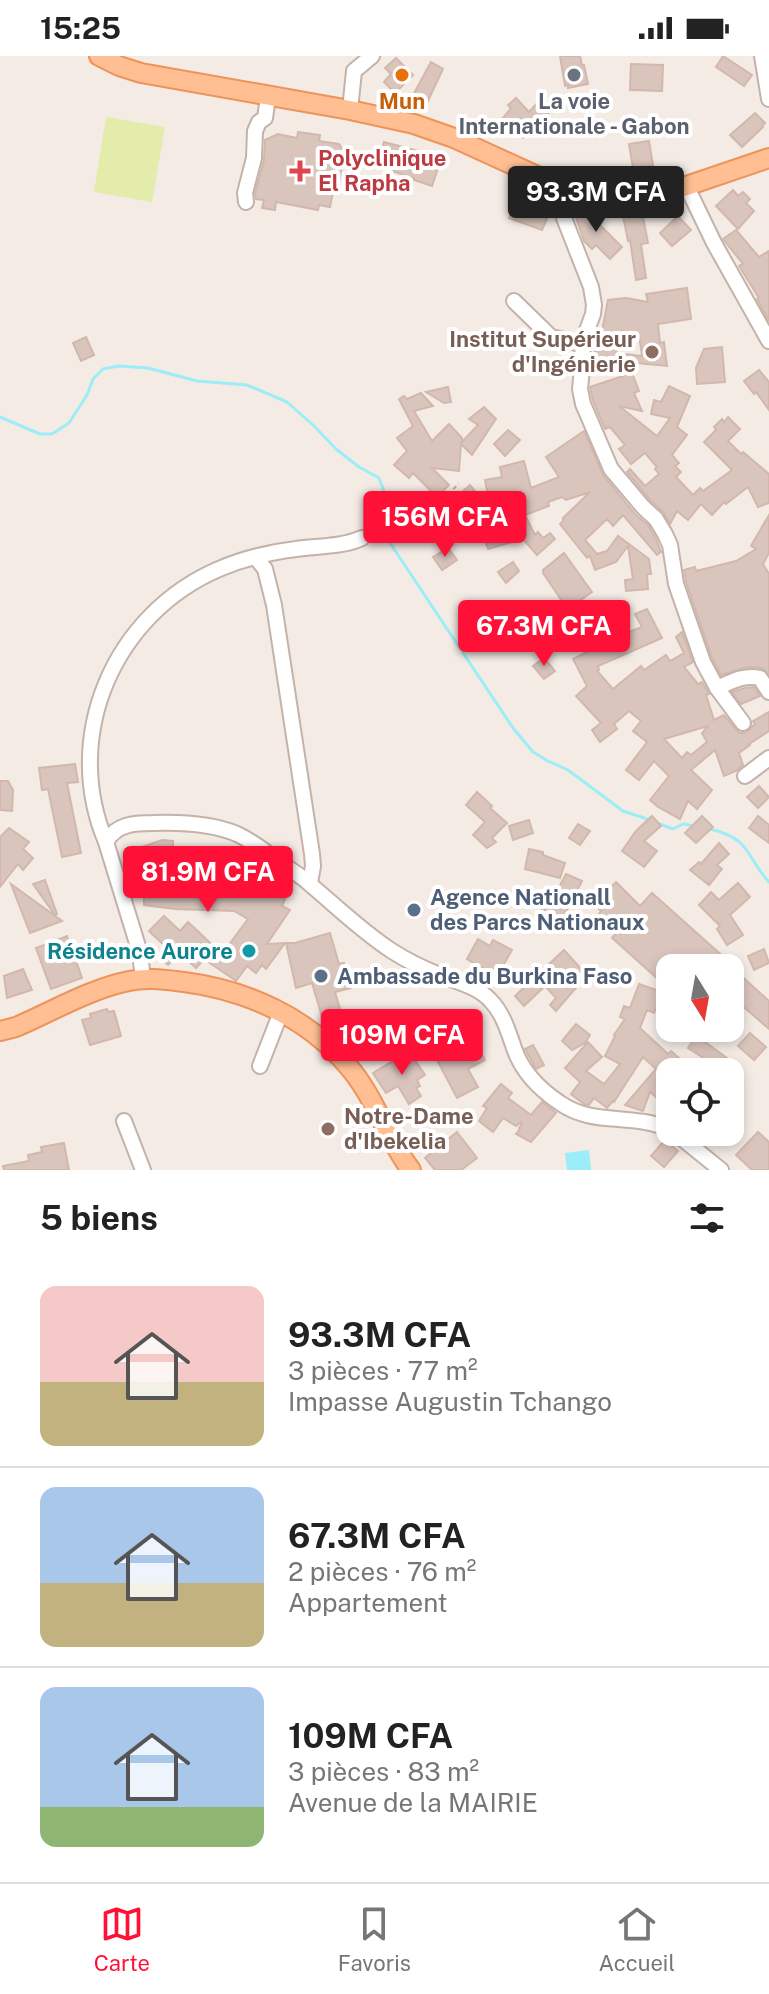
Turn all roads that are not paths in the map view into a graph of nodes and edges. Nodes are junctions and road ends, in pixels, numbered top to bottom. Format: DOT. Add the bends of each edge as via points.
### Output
graph roads {
  1 [pos="372,56"];
  2 [pos="762,56"];
  3 [pos="102,57"];
  4 [pos="768,89"];
  5 [pos="268,97"];
  6 [pos="350,110"];
  7 [pos="769,158"];
  8 [pos="687,187"];
  9 [pos="570,191"];
  10 [pos="246,202"];
  11 [pos="514,301"];
  12 [pos="769,341"];
  13 [pos="582,344"];
  14 [pos="363,536"];
  15 [pos="256,558"];
  16 [pos="717,688"];
  17 [pos="769,692"];
  18 [pos="743,723"];
  19 [pos="769,758"];
  20 [pos="745,776"];
  21 [pos="106,842"];
  22 [pos="310,883"];
  23 [pos="143,979"];
  24 [pos="281,1012"];
  25 [pos="0,1031"];
  26 [pos="260,1066"];
  27 [pos="124,1121"];
  28 [pos="656,1124"];
  29 [pos="691,1146"];
  30 [pos="143,1170"];
  31 [pos="411,1170"];
  32 [pos="721,1170"];
  1 -- 6 [label="street" via="354,71"];
  2 -- 4 [label="street"];
  3 -- 5 [label="main road" via="141,73"];
  5 -- 6 [label="main road"];
  5 -- 10 [label="street" via="265,118 255,131"];
  6 -- 9 [label="main road" via="440,132"];
  7 -- 8 [label="main road"];
  8 -- 9 [label="main road" via="624,201"];
  8 -- 12 [label="street"];
  9 -- 13 [label="street" via="562,203 564,218 594,305"];
  11 -- 13 [label="street" via="551,337"];
  13 -- 16 [label="street" via="583,404 611,469 665,534 676,584"];
  14 -- 15 [label="street"];
  15 -- 21 [label="street" via="221,568 181,591 137,631 114,665 96,709 91,748 94,805"];
  15 -- 22 [label="street" via="265,569 274,605 312,854"];
  16 -- 17 [label="street" via="752,676 760,678"];
  16 -- 18 [label="street"];
  19 -- 20 [label="street"];
  21 -- 22 [label="street" via="119,828 135,824 202,825 250,841"];
  21 -- 23 [label="street"];
  22 -- 28 [label="street" via="388,949 490,999 524,1070 560,1104 589,1117"];
  23 -- 24 [label="main road" via="228,990"];
  23 -- 25 [label="main road"];
  24 -- 26 [label="street"];
  24 -- 31 [label="main road" via="321,1040 361,1082"];
  27 -- 30 [label="street"];
  29 -- 32 [label="street"];
}
